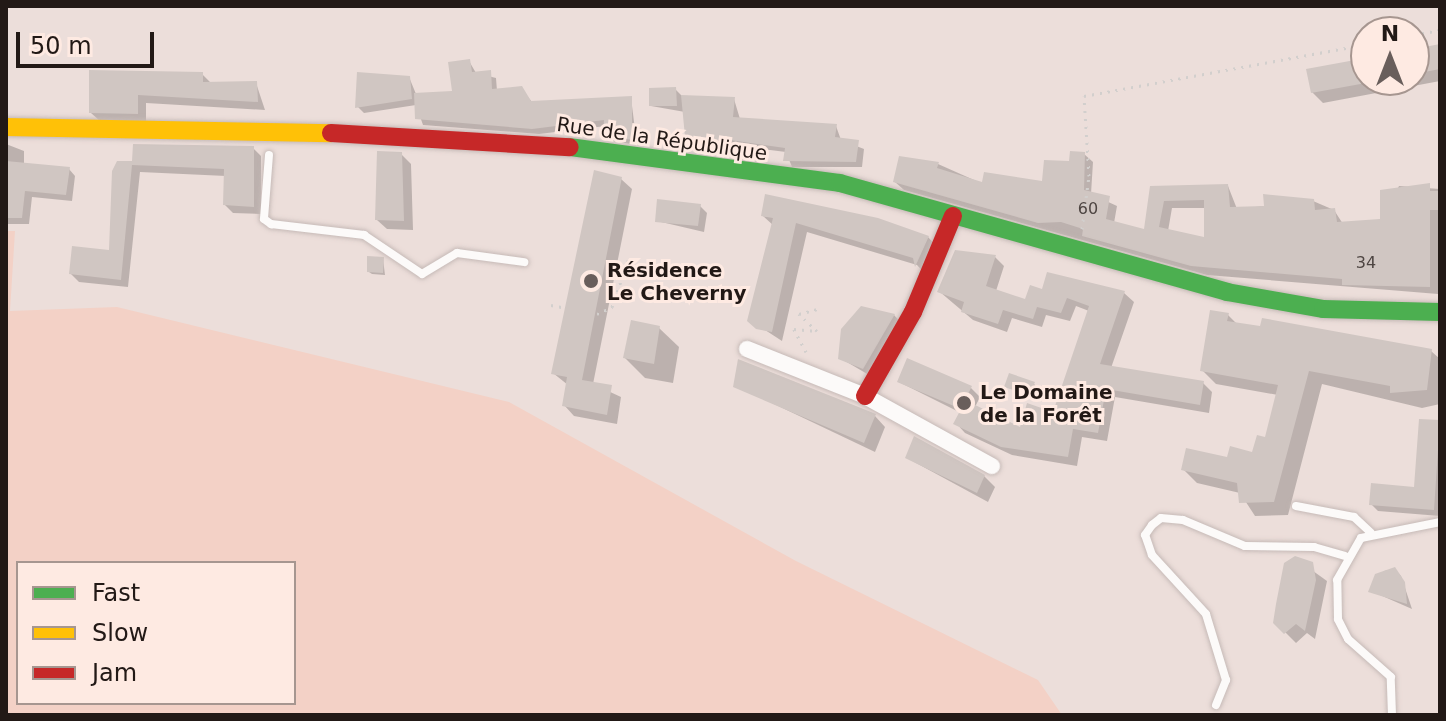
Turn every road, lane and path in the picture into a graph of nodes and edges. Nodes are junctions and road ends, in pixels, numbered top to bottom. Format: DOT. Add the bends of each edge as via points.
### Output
graph roads {
  1 [pos="1350,47"];
  2 [pos="6,127"];
  3 [pos="269,155"];
  4 [pos="953,216"];
  5 [pos="1081,235"];
  6 [pos="629,258"];
  7 [pos="524,262"];
  8 [pos="551,305"];
  9 [pos="567,308"];
  10 [pos="821,308"];
  11 [pos="1440,312"];
  12 [pos="597,314"];
  13 [pos="747,349"];
  14 [pos="797,351"];
  15 [pos="865,396"];
  16 [pos="992,466"];
  17 [pos="1296,506"];
  18 [pos="1440,522"];
  19 [pos="1371,533"];
  20 [pos="1345,556"];
  21 [pos="1216,705"];
  22 [pos="1392,715"];
  1 -- 5 [label="path" via="1084,96 1089,176"];
  2 -- 4 [label="street, Rue de la République" via="490,139 826,181"];
  3 -- 7 [label="lane" via="264,219 271,224 364,235 422,274 457,253"];
  4 -- 11 [label="street, Rue de la République" via="1227,292 1323,309"];
  4 -- 15 [label="street" via="913,312"];
  6 -- 12 [label="path" via="612,307"];
  8 -- 9 [label="path"];
  10 -- 14 [label="path" via="799,314 817,331 794,329 809,350"];
  13 -- 15 [label="street"];
  15 -- 16 [label="street"];
  17 -- 19 [label="lane" via="1354,517"];
  18 -- 19 [label="lane"];
  19 -- 20 [label="lane"];
  20 -- 21 [label="lane" via="1314,547 1245,546 1183,520 1161,518 1152,525 1145,535 1152,555 1206,614 1226,680"];
  20 -- 22 [label="lane" via="1337,580 1338,619 1348,639 1391,677"];
}
